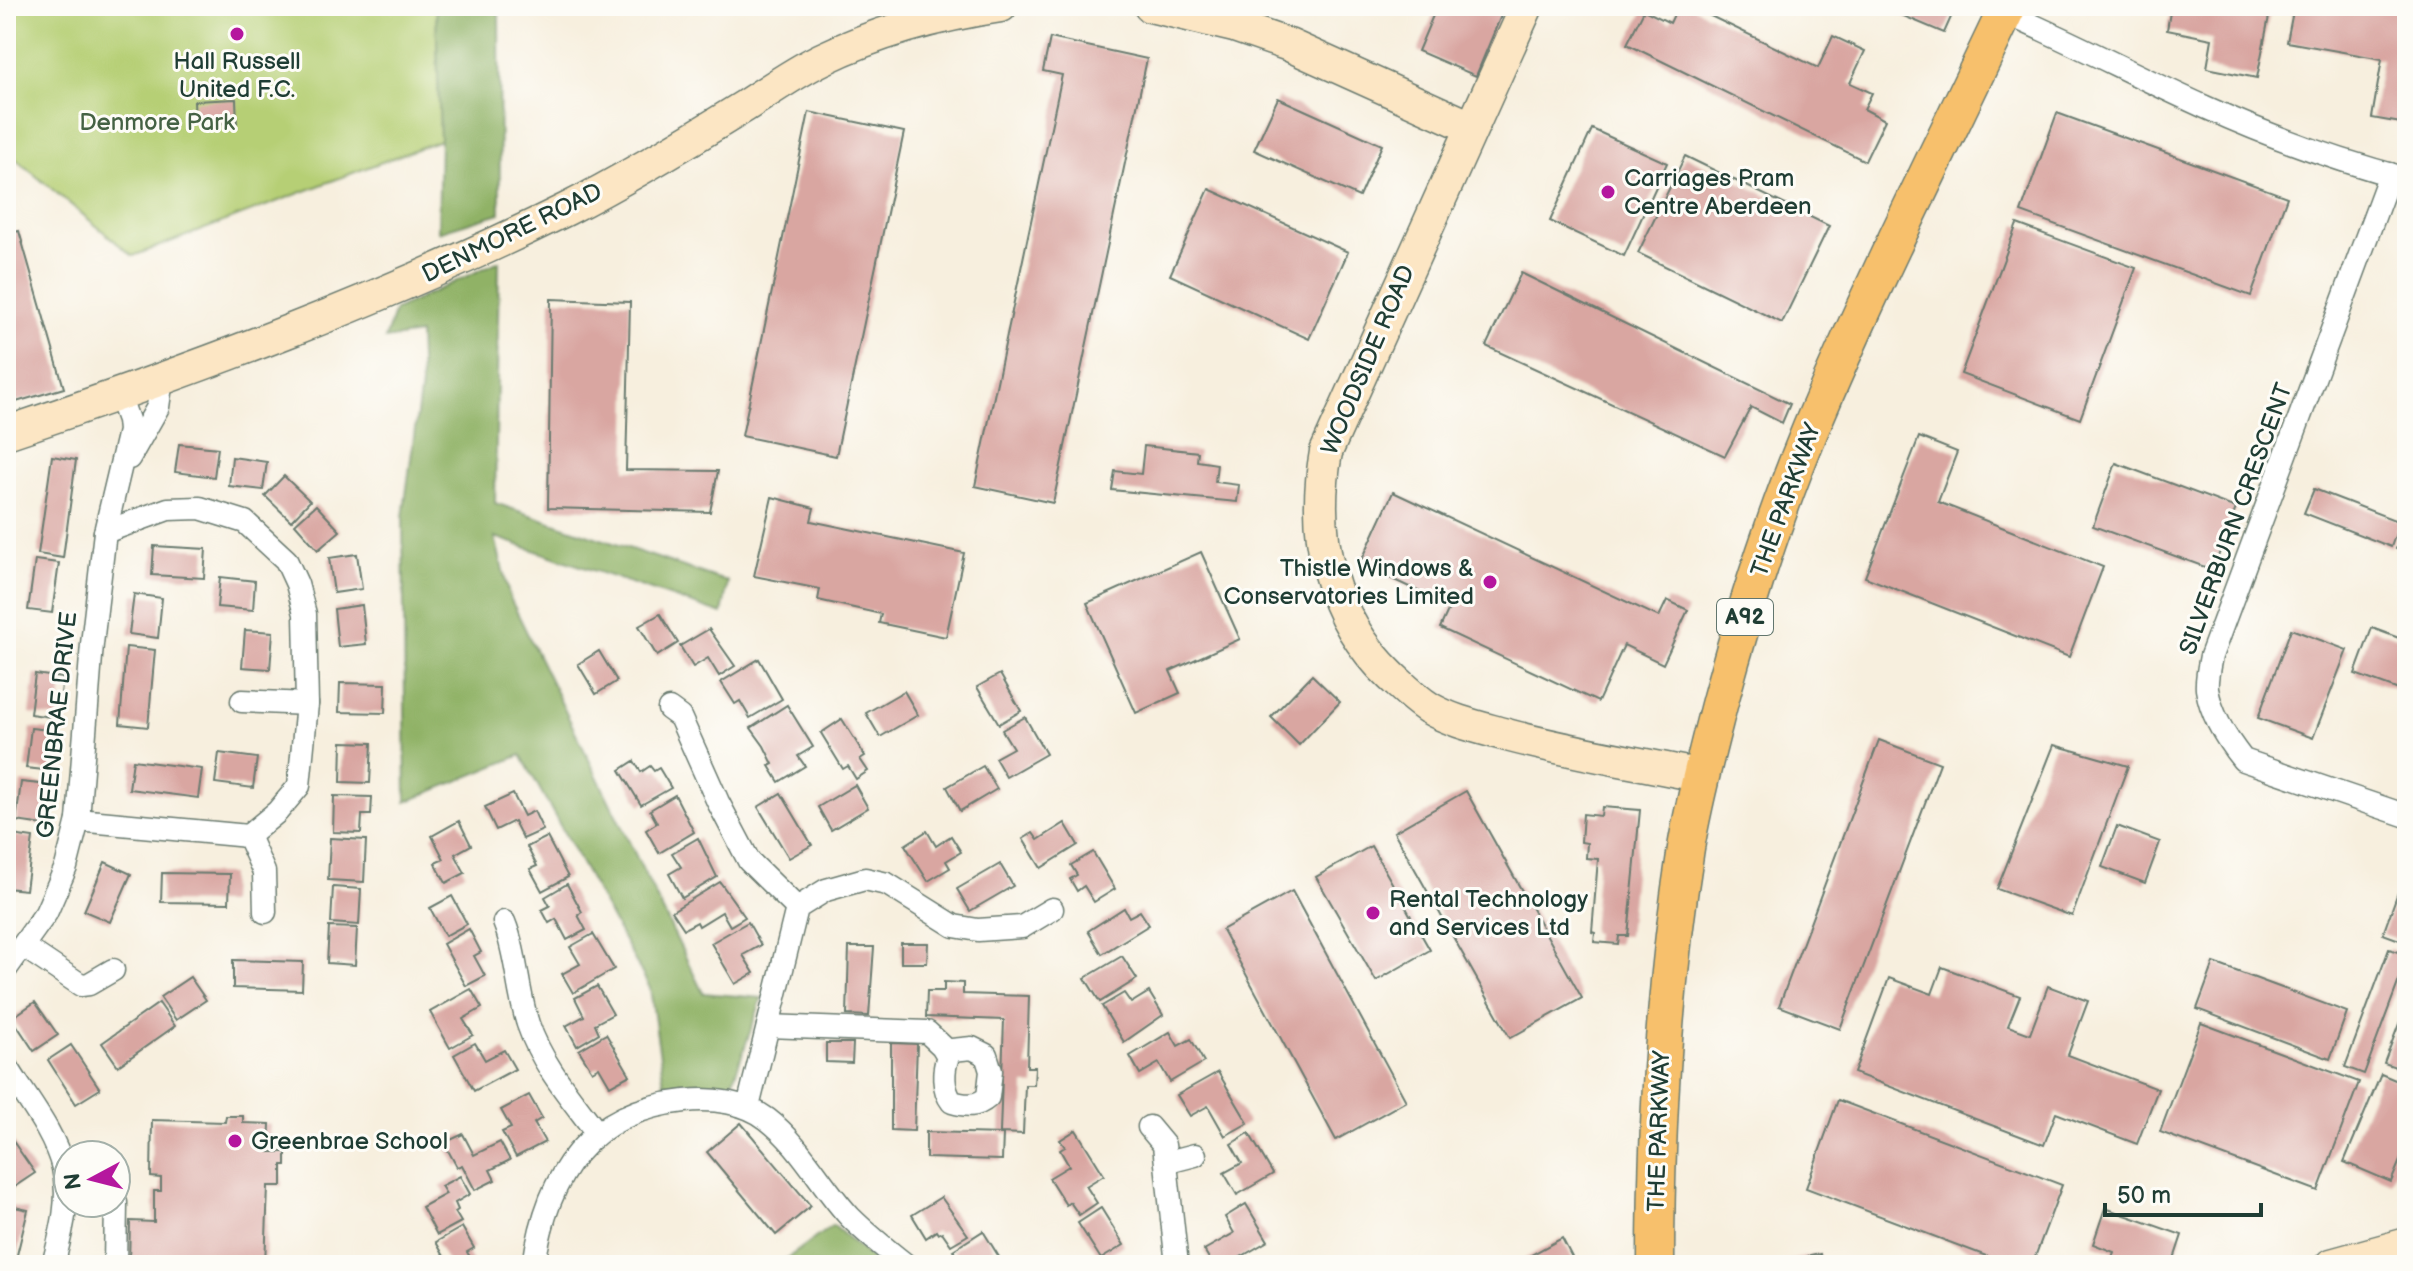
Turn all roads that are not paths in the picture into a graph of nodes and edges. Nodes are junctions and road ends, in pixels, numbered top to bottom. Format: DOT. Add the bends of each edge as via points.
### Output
graph roads {
  1 [pos="1001,6"];
  2 [pos="1150,6"];
  3 [pos="1527,6"];
  4 [pos="2006,10"];
  5 [pos="1471,127"];
  6 [pos="2398,177"];
  7 [pos="162,379"];
  8 [pos="119,395"];
  9 [pos="6,433"];
  10 [pos="120,472"];
  11 [pos="105,532"];
  12 [pos="242,701"];
  13 [pos="307,704"];
  14 [pos="669,709"];
  15 [pos="1701,776"];
  16 [pos="2407,816"];
  17 [pos="78,820"];
  18 [pos="248,836"];
  19 [pos="797,908"];
  20 [pos="1052,909"];
  21 [pos="265,912"];
  22 [pos="504,922"];
  23 [pos="23,946"];
  24 [pos="6,969"];
  25 [pos="113,970"];
  26 [pos="768,1026"];
  27 [pos="948,1056"];
  28 [pos="6,1065"];
  29 [pos="748,1107"];
  30 [pos="1149,1127"];
  31 [pos="597,1133"];
  32 [pos="1195,1155"];
  33 [pos="1168,1162"];
  34 [pos="116,1219"];
  35 [pos="2407,1244"];
  36 [pos="53,1265"];
  37 [pos="115,1265"];
  38 [pos="534,1265"];
  39 [pos="906,1265"];
  40 [pos="1177,1265"];
  41 [pos="1656,1265"];
  42 [pos="2331,1265"];
  1 -- 7 [label="street, DENMORE ROAD" via="920,23 833,54 599,192 470,256"];
  2 -- 5 [label="street" via="1289,45"];
  3 -- 5 [label="street, WOODSIDE ROAD"];
  4 -- 6 [label="street" via="2205,107"];
  4 -- 15 [label="main road, THE PARKWAY / A92" via="1811,429 1769,539"];
  5 -- 15 [label="street, WOODSIDE ROAD" via="1326,452 1320,515 1335,593 1376,662 1430,709 1529,741"];
  6 -- 16 [label="street, SILVERBURN CRESCENT" via="2211,656 2207,687 2215,715 2243,760"];
  7 -- 8 [label="street, DENMORE ROAD"];
  7 -- 10 [label="street, GREENBRAE DRIVE" via="158,407"];
  8 -- 9 [label="street, DENMORE ROAD"];
  8 -- 10 [label="street, GREENBRAE DRIVE" via="129,431"];
  10 -- 11 [label="street, GREENBRAE DRIVE"];
  11 -- 13 [label="street" via="168,509 200,508 245,522 286,560 297,584 305,614"];
  11 -- 17 [label="street, GREENBRAE DRIVE"];
  12 -- 13 [label="street"];
  13 -- 18 [label="street" via="299,786"];
  14 -- 19 [label="street" via="680,717 749,861"];
  15 -- 41 [label="main road, THE PARKWAY / A92" via="1686,846 1665,1010"];
  17 -- 18 [label="street"];
  17 -- 23 [label="street, GREENBRAE DRIVE" via="46,913"];
  18 -- 21 [label="street" via="264,872"];
  19 -- 20 [label="street" via="826,890 865,879 887,884 954,926 978,930 1022,927"];
  19 -- 26 [label="street"];
  22 -- 31 [label="street" via="537,1047"];
  23 -- 24 [label="street, GREENBRAE DRIVE"];
  23 -- 25 [label="street" via="81,985"];
  26 -- 27 [label="street" via="927,1032"];
  26 -- 29 [label="street"];
  28 -- 36 [label="street" via="53,1142 63,1169 65,1206"];
  29 -- 31 [label="street" via="674,1102 653,1106"];
  29 -- 39 [label="street" via="794,1147 849,1216"];
  30 -- 33 [label="street" via="1164,1145"];
  31 -- 38 [label="street" via="576,1154 548,1201"];
  32 -- 33 [label="street"];
  33 -- 40 [label="street"];
  34 -- 37 [label="street"];
  35 -- 42 [label="street"];
}
